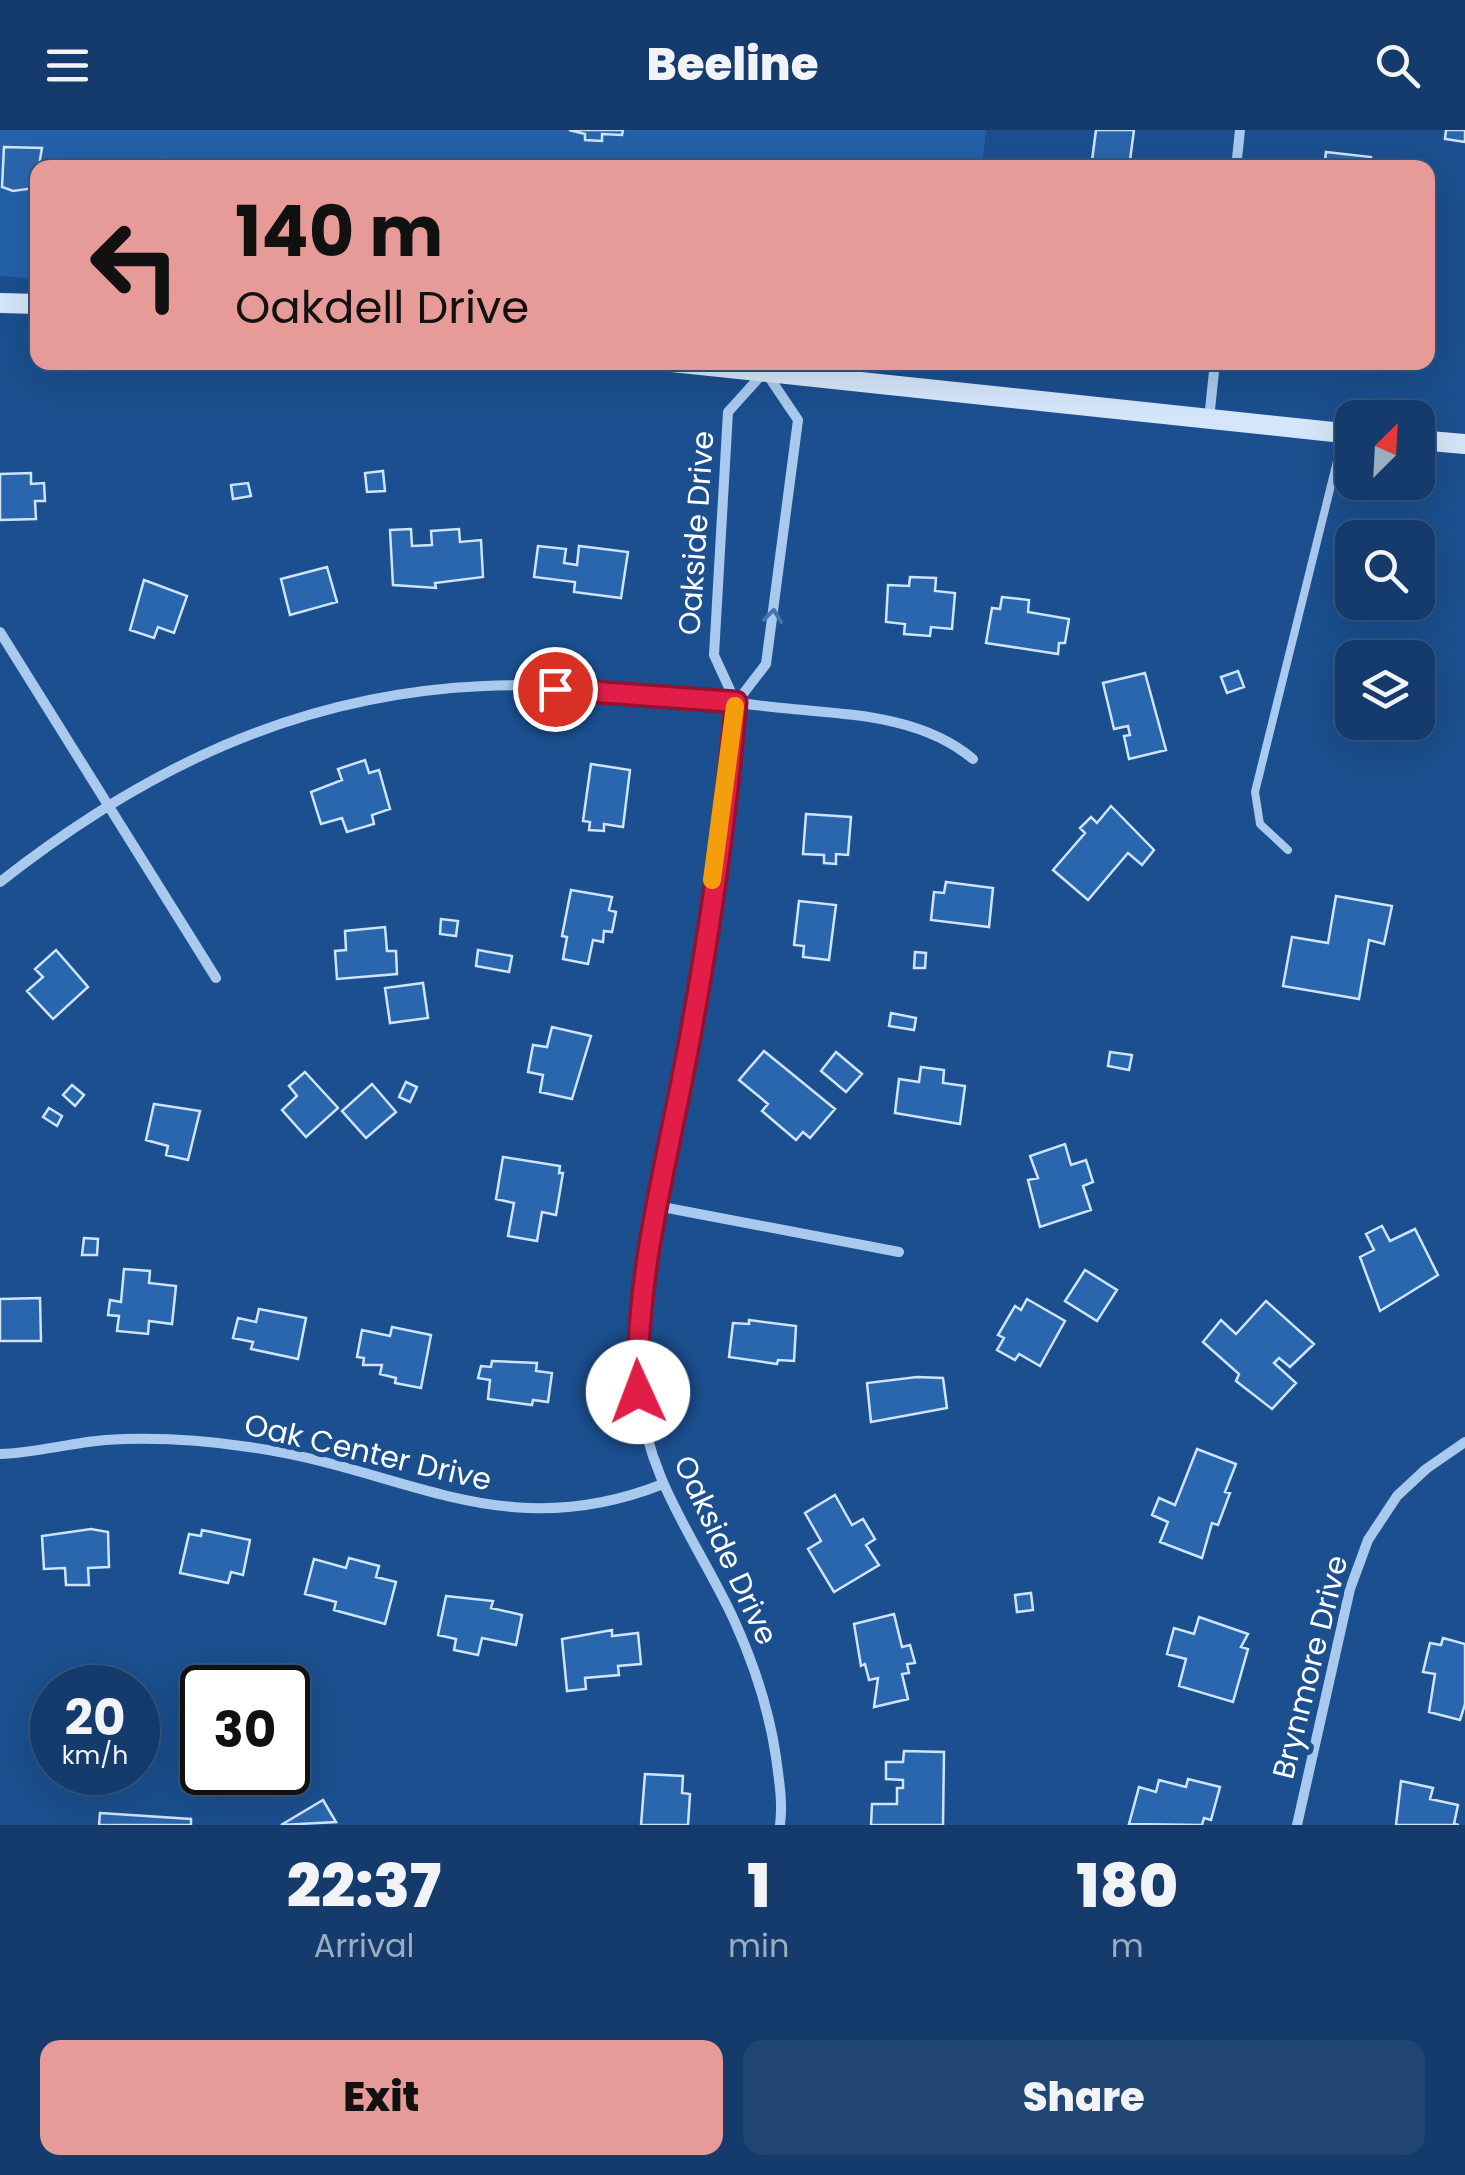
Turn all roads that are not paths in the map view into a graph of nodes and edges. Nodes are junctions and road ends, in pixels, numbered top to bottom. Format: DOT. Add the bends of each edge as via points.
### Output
graph roads {
  1 [pos="1240,130"];
  2 [pos="1237,160"];
  3 [pos="0,303"];
  4 [pos="30,304"];
  5 [pos="755,370"];
  6 [pos="1214,370"];
  7 [pos="765,371"];
  8 [pos="1209,419"];
  9 [pos="1335,432"];
  10 [pos="1435,441"];
  11 [pos="1465,444"];
  12 [pos="1335,483"];
  13 [pos="0,632"];
  14 [pos="736,702"];
  15 [pos="973,759"];
  16 [pos="108,804"];
  17 [pos="1288,850"];
  18 [pos="0,882"];
  19 [pos="216,978"];
  20 [pos="657,1206"];
  21 [pos="898,1252"];
  22 [pos="1465,1442"];
  23 [pos="0,1454"];
  24 [pos="663,1484"];
  25 [pos="780,1825"];
  26 [pos="1297,1825"];
  1 -- 2 [label="street"];
  3 -- 4 [label="main road"];
  5 -- 7 [label="main road"];
  6 -- 8 [label="street"];
  7 -- 8 [label="main road"];
  7 -- 14 [label="street, Oakside Drive" via="728,412 714,655"];
  14 -- 7 [label="street, Oakside Drive, one-way" via="766,664 798,420"];
  8 -- 9 [label="main road"];
  10 -- 11 [label="main road"];
  12 -- 17 [label="lane" via="1255,792 1260,824"];
  13 -- 16 [label="street"];
  14 -- 15 [label="street" via="907,724 951,740"];
  14 -- 16 [label="street" via="485,686 408,693 272,725 199,753"];
  14 -- 20 [label="street, Oakside Drive" via="687,1054"];
  16 -- 18 [label="street"];
  16 -- 19 [label="street"];
  20 -- 21 [label="street"];
  20 -- 24 [label="street, Oakside Drive" via="636,1332 645,1429"];
  22 -- 26 [label="street, Brynmore Drive" via="1397,1496 1368,1540 1350,1589"];
  23 -- 24 [label="street, Oak Center Drive" via="105,1440 252,1447 494,1508 542,1511 590,1507"];
  24 -- 25 [label="street, Oakside Drive" via="757,1678 772,1727"];
}
